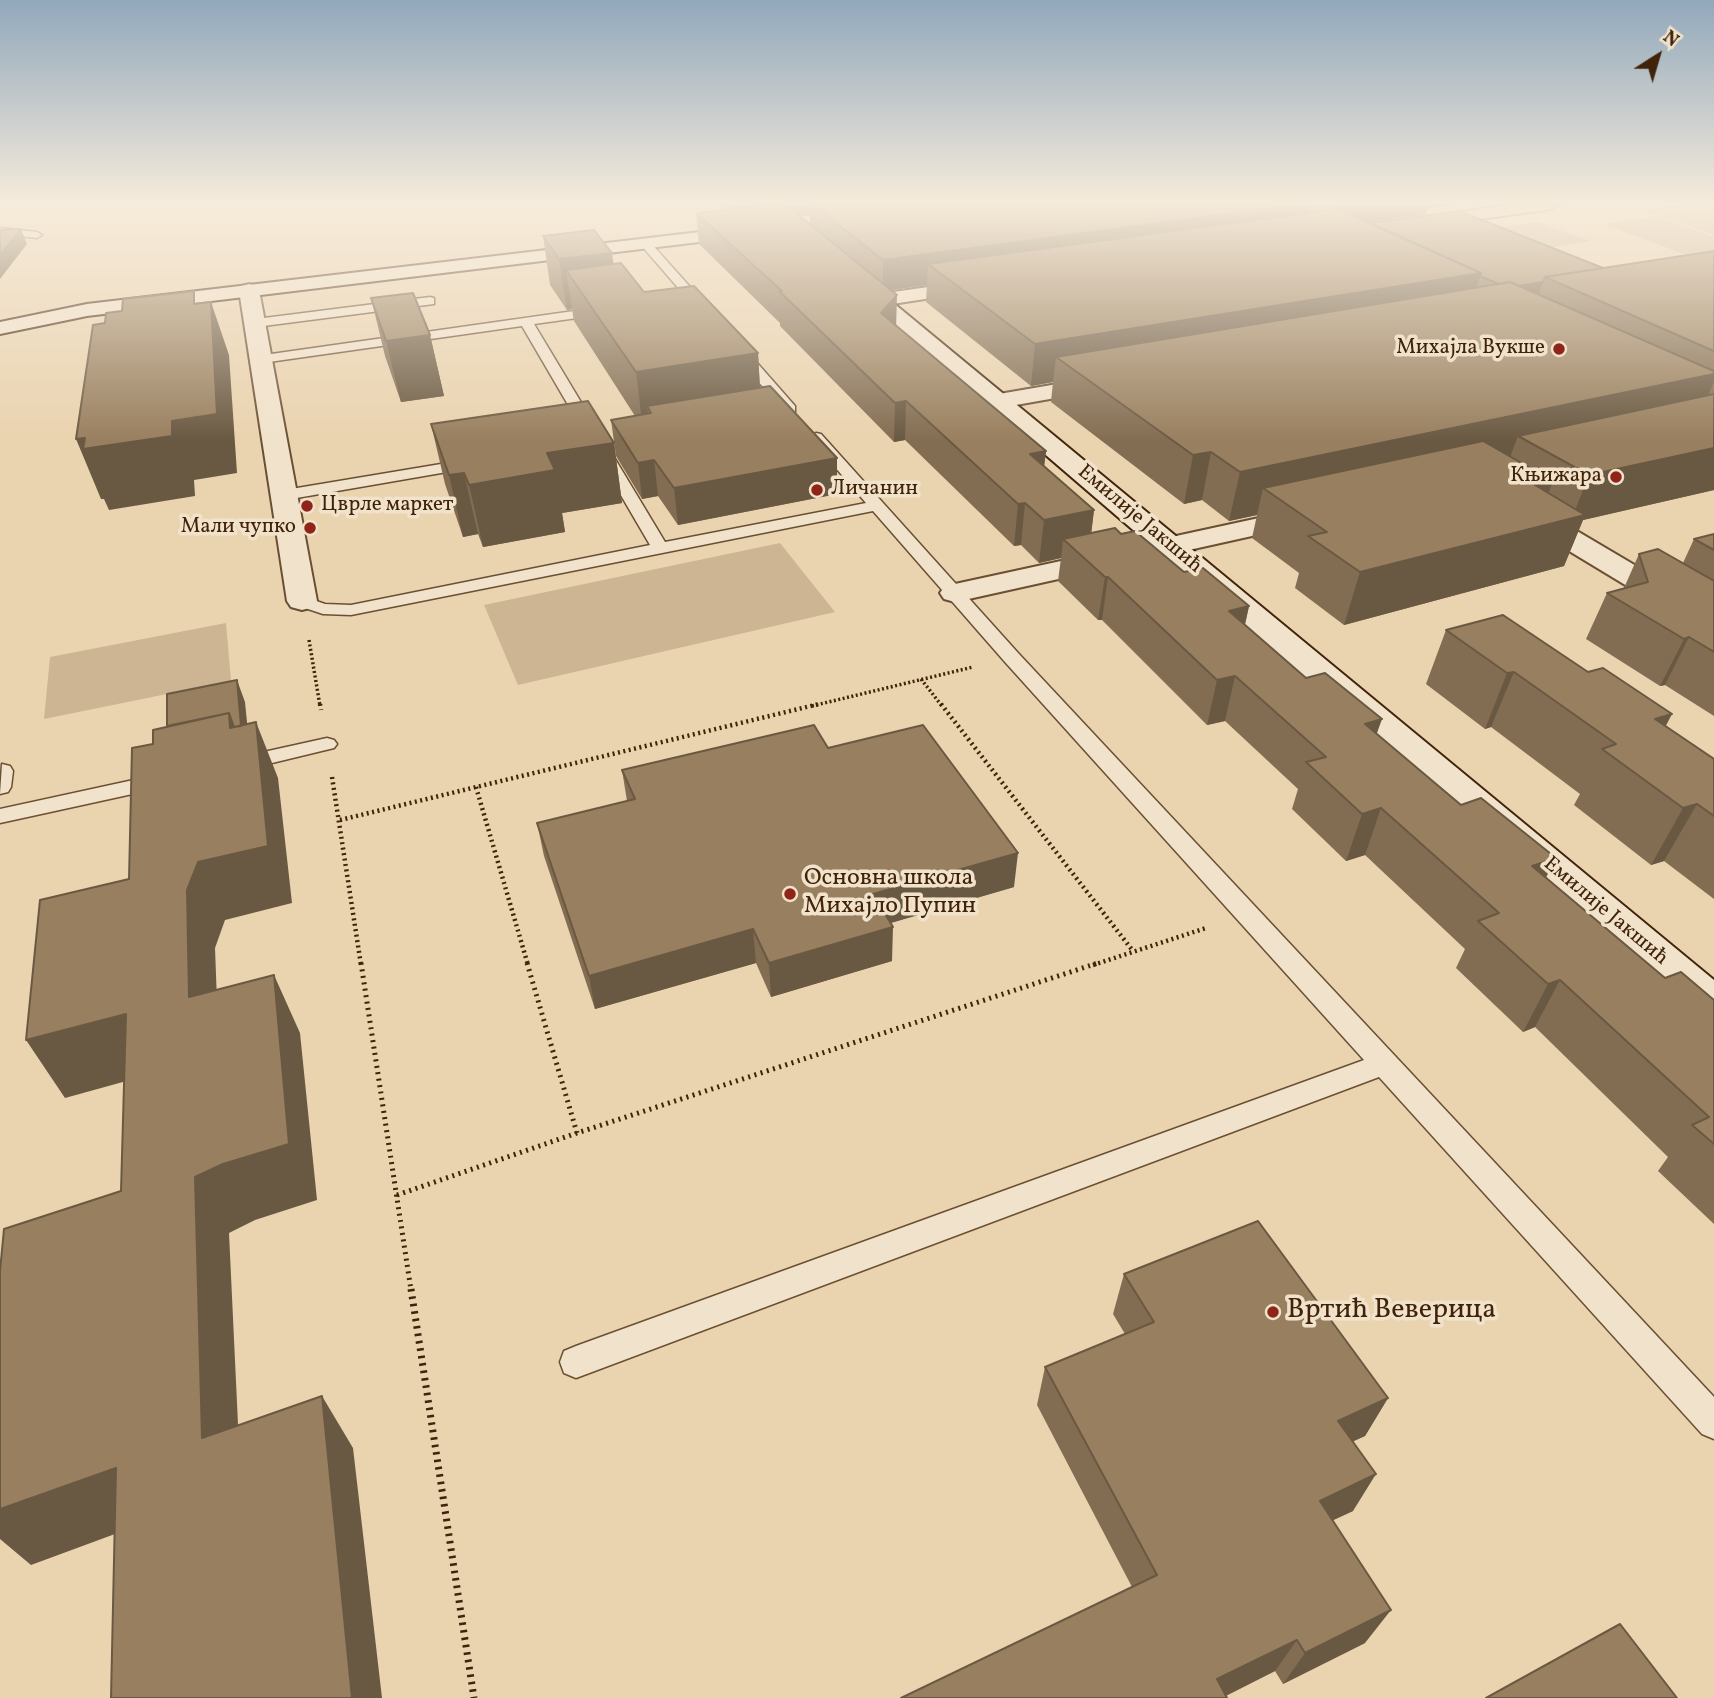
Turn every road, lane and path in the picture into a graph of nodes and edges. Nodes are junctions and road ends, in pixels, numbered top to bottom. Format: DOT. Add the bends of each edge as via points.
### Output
graph roads {
  1 [pos="306,283"];
  2 [pos="675,283"];
  3 [pos="858,283"];
  4 [pos="997,283"];
  5 [pos="249,290"];
  6 [pos="879,300"];
  7 [pos="430,301"];
  8 [pos="616,309"];
  9 [pos="711,319"];
  10 [pos="526,322"];
  11 [pos="256,323"];
  12 [pos="0,328"];
  13 [pos="729,339"];
  14 [pos="262,359"];
  15 [pos="1123,380"];
  16 [pos="999,401"];
  17 [pos="596,443"];
  18 [pos="488,461"];
  19 [pos="285,495"];
  20 [pos="1501,497"];
  21 [pos="878,505"];
  22 [pos="1334,509"];
  23 [pos="1170,546"];
  24 [pos="660,549"];
  25 [pos="955,593"];
  26 [pos="302,601"];
  27 [pos="1714,625"];
  28 [pos="1012,658"];
  29 [pos="921,680"];
  30 [pos="327,744"];
  31 [pos="218,768"];
  32 [pos="177,777"];
  33 [pos="476,787"];
  34 [pos="0,816"];
  35 [pos="340,820"];
  36 [pos="1247,914"];
  37 [pos="1133,951"];
  38 [pos="1714,1004"];
  39 [pos="1383,1064"];
  40 [pos="577,1133"];
  41 [pos="397,1195"];
  42 [pos="576,1363"];
  43 [pos="1714,1422"];
  44 [pos="474,1698"];
  1 -- 5 [label="street"];
  2 -- 9 [label="lane"];
  3 -- 6 [label="street, Емилије Јакшић"];
  4 -- 6 [label="street"];
  5 -- 11 [label="street"];
  5 -- 12 [label="street" via="87,310"];
  6 -- 16 [label="street, Емилије Јакшић"];
  7 -- 11 [label="lane"];
  8 -- 10 [label="lane"];
  10 -- 14 [label="lane"];
  10 -- 17 [label="lane"];
  11 -- 14 [label="street"];
  13 -- 21 [label="lane" via="795,419"];
  14 -- 19 [label="street"];
  15 -- 16 [label="street"];
  16 -- 23 [label="street, Емилије Јакшић"];
  17 -- 24 [label="lane"];
  18 -- 19 [label="lane"];
  19 -- 26 [label="street"];
  20 -- 27 [label="street"];
  21 -- 24 [label="lane"];
  21 -- 25 [label="lane"];
  22 -- 23 [label="street"];
  23 -- 25 [label="street"];
  23 -- 38 [label="street, Емилије Јакшић"];
  24 -- 26 [label="lane" via="351,610 323,610"];
  25 -- 28 [label="lane"];
  26 -- 30 [label="path"];
  28 -- 29 [label="path"];
  28 -- 36 [label="lane"];
  29 -- 33 [label="path"];
  29 -- 37 [label="path"];
  30 -- 31 [label="lane"];
  30 -- 35 [label="path"];
  32 -- 34 [label="lane"];
  33 -- 35 [label="path"];
  33 -- 40 [label="path"];
  35 -- 41 [label="path"];
  36 -- 37 [label="path"];
  36 -- 39 [label="lane"];
  37 -- 40 [label="path"];
  39 -- 42 [label="lane"];
  39 -- 43 [label="lane"];
  40 -- 41 [label="path"];
  41 -- 44 [label="path"];
}
